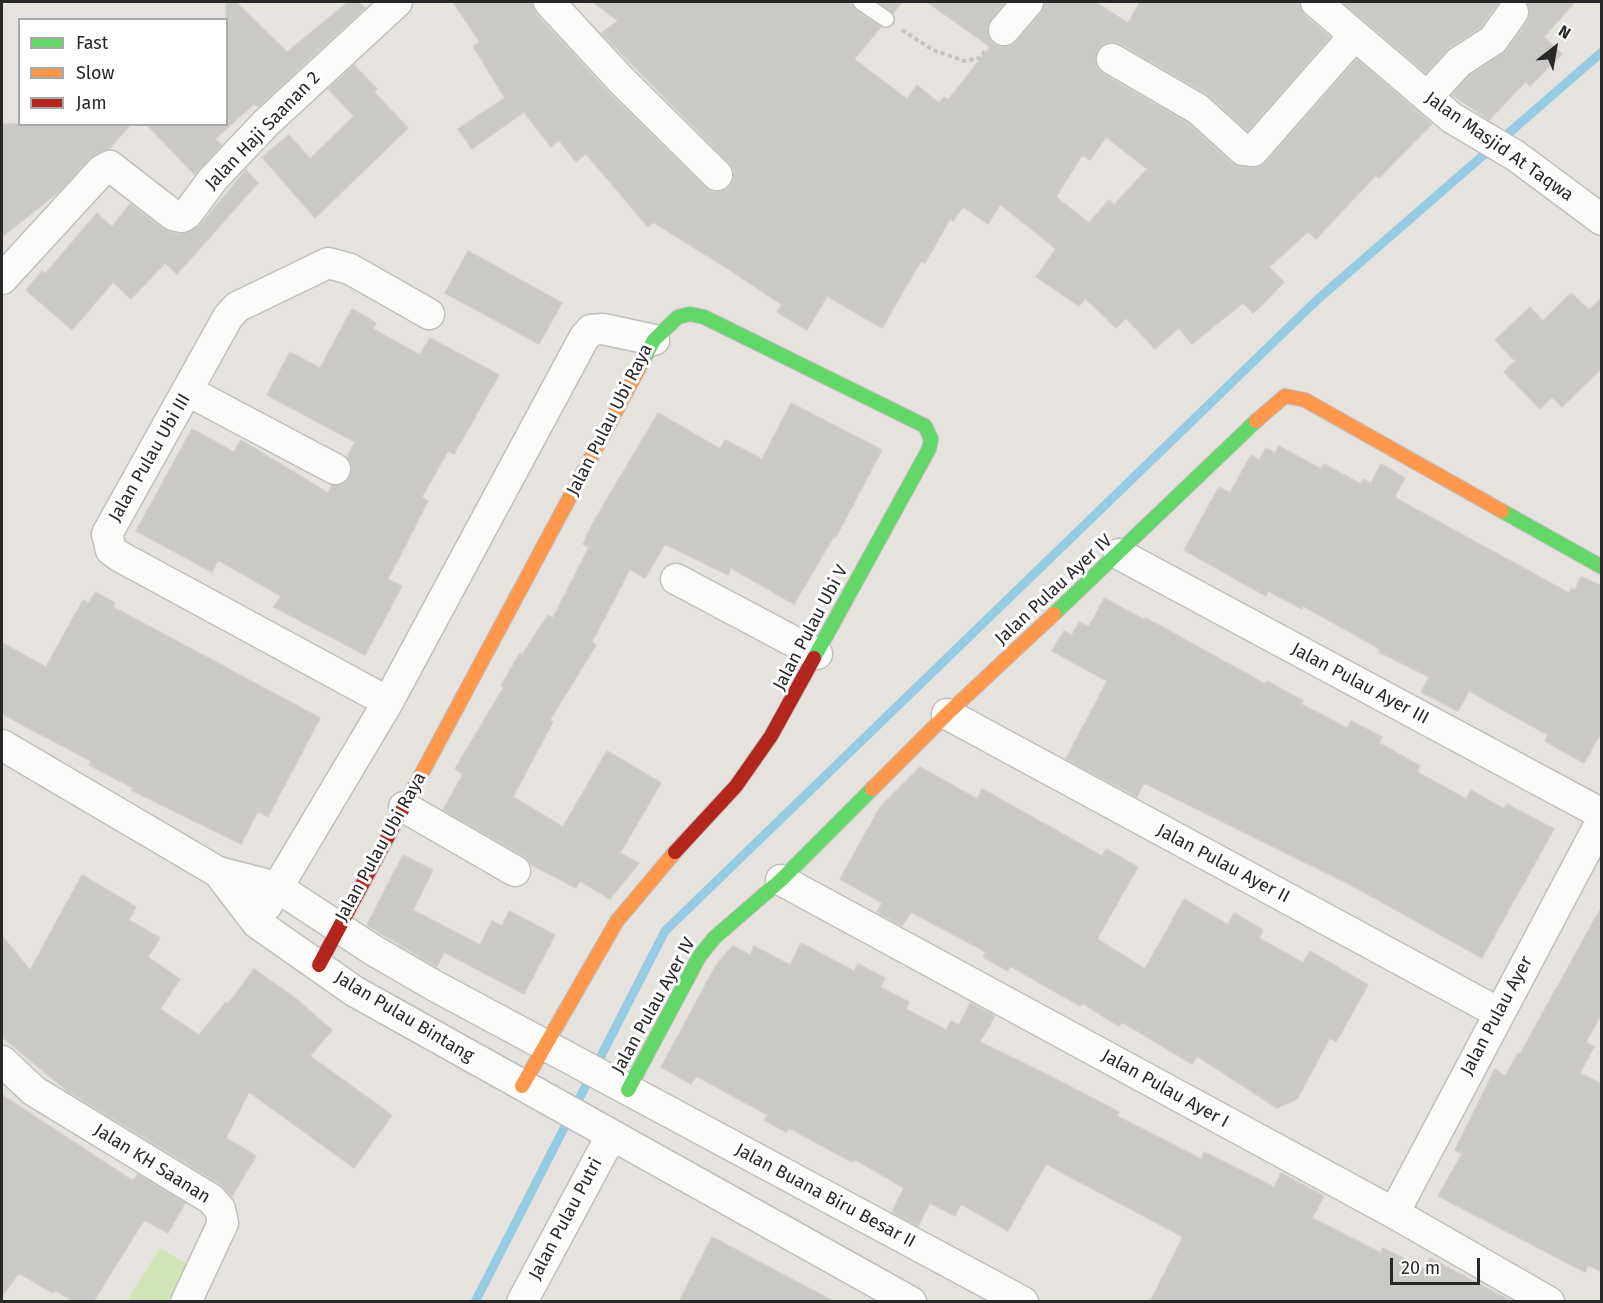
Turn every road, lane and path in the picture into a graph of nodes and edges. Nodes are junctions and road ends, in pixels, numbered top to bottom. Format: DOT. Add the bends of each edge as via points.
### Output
graph roads {
  1 [pos="549,2"];
  2 [pos="861,2"];
  3 [pos="1028,2"];
  4 [pos="1316,2"];
  5 [pos="388,4"];
  6 [pos="1513,12"];
  7 [pos="886,19"];
  8 [pos="1004,30"];
  9 [pos="1354,36"];
  10 [pos="1112,58"];
  11 [pos="1427,97"];
  12 [pos="717,176"];
  13 [pos="1602,220"];
  14 [pos="2,279"];
  15 [pos="429,314"];
  16 [pos="654,340"];
  17 [pos="188,391"];
  18 [pos="334,469"];
  19 [pos="1119,554"];
  20 [pos="1602,567"];
  21 [pos="676,579"];
  22 [pos="817,654"];
  23 [pos="388,702"];
  24 [pos="947,714"];
  25 [pos="2,745"];
  26 [pos="404,807"];
  27 [pos="1602,814"];
  28 [pos="1602,820"];
  29 [pos="515,871"];
  30 [pos="218,872"];
  31 [pos="781,880"];
  32 [pos="277,887"];
  33 [pos="257,923"];
  34 [pos="338,926"];
  35 [pos="319,965"];
  36 [pos="1499,1013"];
  37 [pos="555,1050"];
  38 [pos="2,1061"];
  39 [pos="624,1088"];
  40 [pos="530,1091"];
  41 [pos="606,1134"];
  42 [pos="1394,1213"];
  43 [pos="186,1302"];
  44 [pos="522,1302"];
  45 [pos="911,1302"];
  46 [pos="1023,1302"];
  47 [pos="1549,1302"];
  1 -- 12 [label="street"];
  2 -- 7 [label="lane"];
  3 -- 8 [label="street"];
  4 -- 9 [label="street, Jalan Masjid At Taqwa"];
  5 -- 14 [label="street, Jalan Haji Saanan 2" via="266,123 213,179 187,214 173,215 111,166 102,170"];
  6 -- 11 [label="street" via="1493,40 1459,62"];
  7 -- 8 [label="path" via="933,50 964,61 980,58"];
  9 -- 10 [label="street" via="1253,151 1243,150 1198,109"];
  9 -- 11 [label="street, Jalan Masjid At Taqwa"];
  11 -- 13 [label="street, Jalan Masjid At Taqwa"];
  15 -- 17 [label="street, Jalan Pulau Ubi III" via="350,269 328,263 237,307"];
  16 -- 22 [label="street, Jalan Pulau Ubi V" via="678,317 704,317 924,426 929,432 929,449"];
  16 -- 23 [label="street, Jalan Pulau Ubi Raya" via="603,329 587,333"];
  16 -- 26 [label="street, Jalan Pulau Ubi Raya"];
  17 -- 18 [label="street"];
  17 -- 23 [label="street, Jalan Pulau Ubi III" via="111,525 107,534 111,550"];
  19 -- 20 [label="street, Jalan Pulau Ayer IV" via="1285,396 1305,400"];
  19 -- 24 [label="street, Jalan Pulau Ayer IV"];
  19 -- 27 [label="street, Jalan Pulau Ayer III"];
  21 -- 22 [label="street"];
  22 -- 37 [label="street, Jalan Pulau Ubi V" via="771,736 736,786 647,882 617,921"];
  23 -- 32 [label="street, Jalan Pulau Ubi Raya"];
  24 -- 31 [label="street, Jalan Pulau Ayer IV"];
  24 -- 36 [label="street, Jalan Pulau Ayer II"];
  25 -- 30 [label="street, Jalan Pulau Bintang"];
  26 -- 29 [label="street"];
  26 -- 34 [label="street, Jalan Pulau Ubi Raya"];
  28 -- 36 [label="street, Jalan Pulau Ayer"];
  30 -- 32 [label="street, Jalan Pulau Bintang"];
  30 -- 33 [label="street, Jalan Pulau Bintang"];
  31 -- 39 [label="street, Jalan Pulau Ayer IV" via="714,938 699,957"];
  31 -- 42 [label="street, Jalan Pulau Ayer I"];
  32 -- 33 [label="street, Jalan Pulau Ubi Raya"];
  32 -- 34 [label="street, Jalan Pulau Bintang"];
  33 -- 35 [label="street, Jalan Pulau Bintang"];
  34 -- 35 [label="street, Jalan Pulau Ubi Raya"];
  34 -- 37 [label="street, Jalan Pulau Bintang" via="435,986"];
  35 -- 40 [label="street, Jalan Pulau Bintang" via="354,991"];
  36 -- 42 [label="street, Jalan Pulau Ayer"];
  37 -- 39 [label="street, Jalan Pulau Bintang"];
  37 -- 40 [label="street, Jalan Pulau Ubi V"];
  38 -- 43 [label="street, Jalan KH Saanan" via="34,1091 211,1199 220,1209 223,1223"];
  39 -- 46 [label="street, Jalan Buana Biru Besar II"];
  40 -- 41 [label="street, Jalan Pulau Bintang"];
  41 -- 44 [label="street, Jalan Pulau Putri"];
  41 -- 45 [label="street"];
  42 -- 47 [label="street, Jalan Pulau Ayer I"];
}
